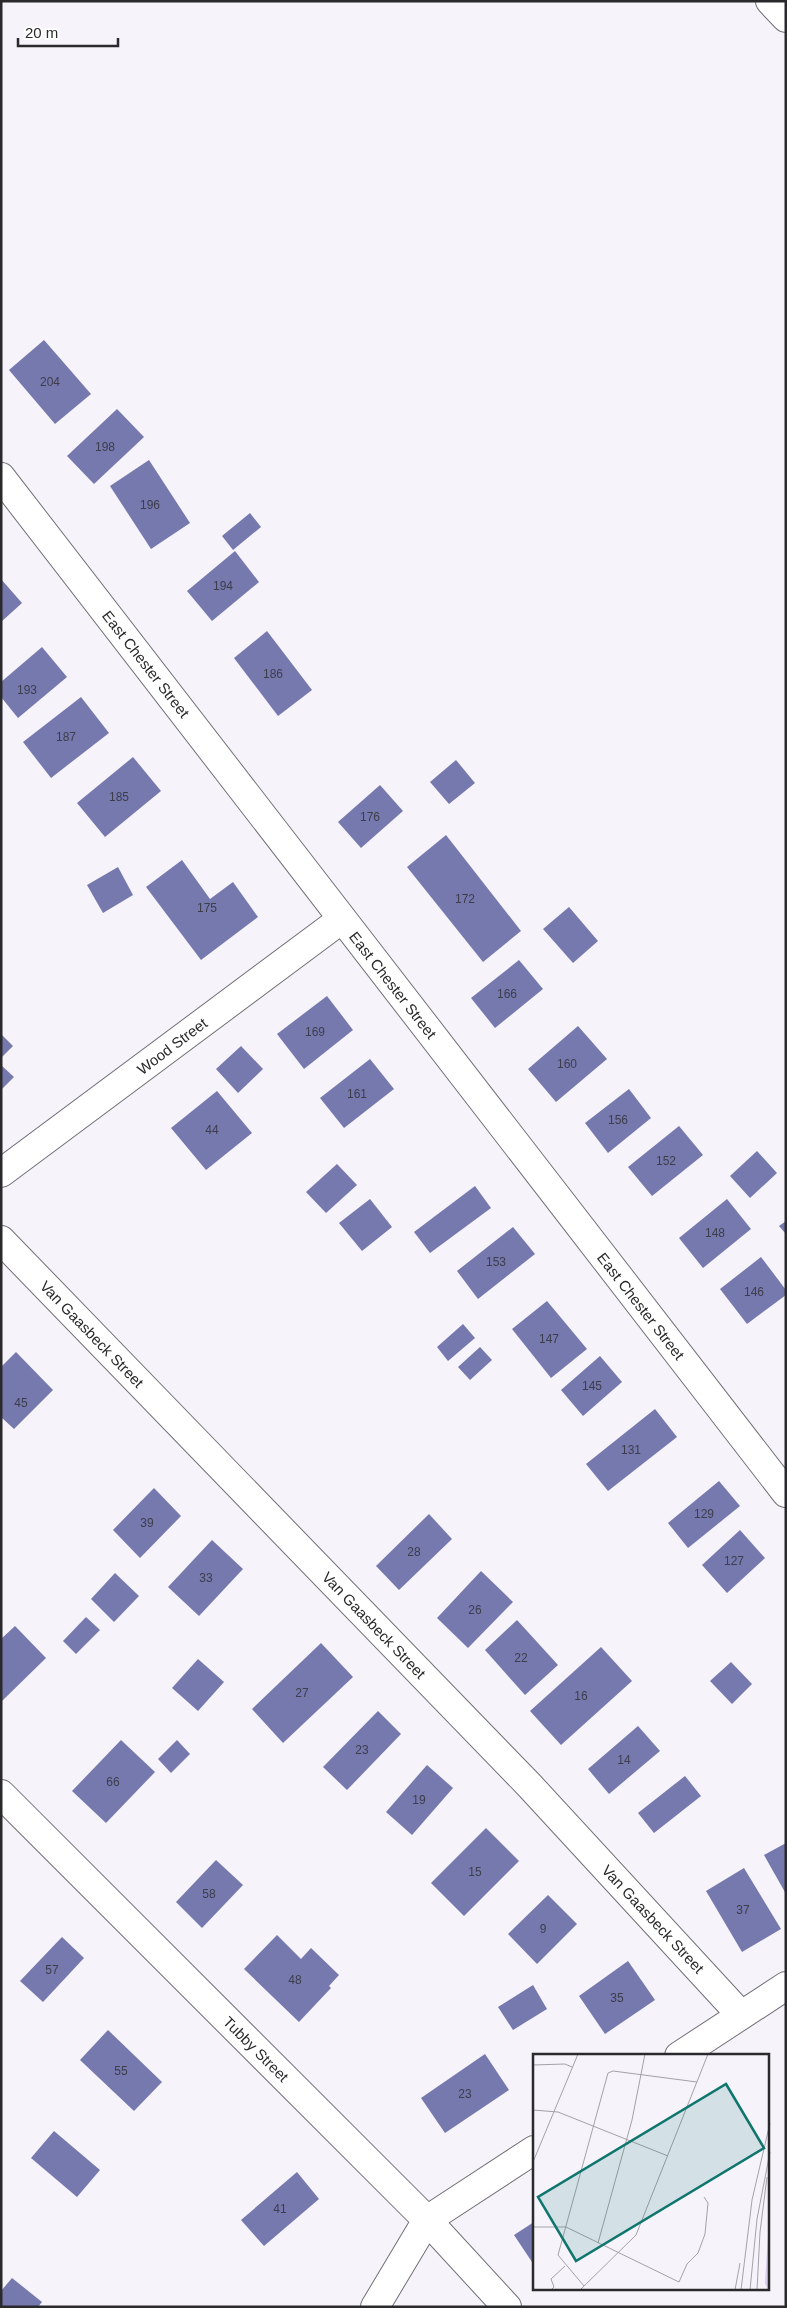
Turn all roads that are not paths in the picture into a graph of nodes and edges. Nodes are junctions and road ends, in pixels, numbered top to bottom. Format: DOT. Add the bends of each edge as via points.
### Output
graph roads {
  1 [pos="770,1"];
  2 [pos="786,18"];
  3 [pos="1,476"];
  4 [pos="342,919"];
  5 [pos="1,1173"];
  6 [pos="1,1240"];
  7 [pos="786,1493"];
  8 [pos="1,1794"];
  9 [pos="786,1986"];
  10 [pos="741,2015"];
  11 [pos="683,2054"];
  12 [pos="533,2151"];
  13 [pos="427,2220"];
  14 [pos="375,2307"];
  15 [pos="507,2307"];
  1 -- 2 [label="street"];
  3 -- 4 [label="street, East Chester Street"];
  4 -- 5 [label="street, Wood Street"];
  4 -- 7 [label="street, East Chester Street"];
  6 -- 10 [label="street, Van Gaasbeck Street" via="530,1786"];
  8 -- 13 [label="street, Tubby Street"];
  9 -- 10 [label="street"];
  10 -- 11 [label="street"];
  12 -- 13 [label="street"];
  13 -- 14 [label="street"];
  13 -- 15 [label="street, Tubby Street"];
}
